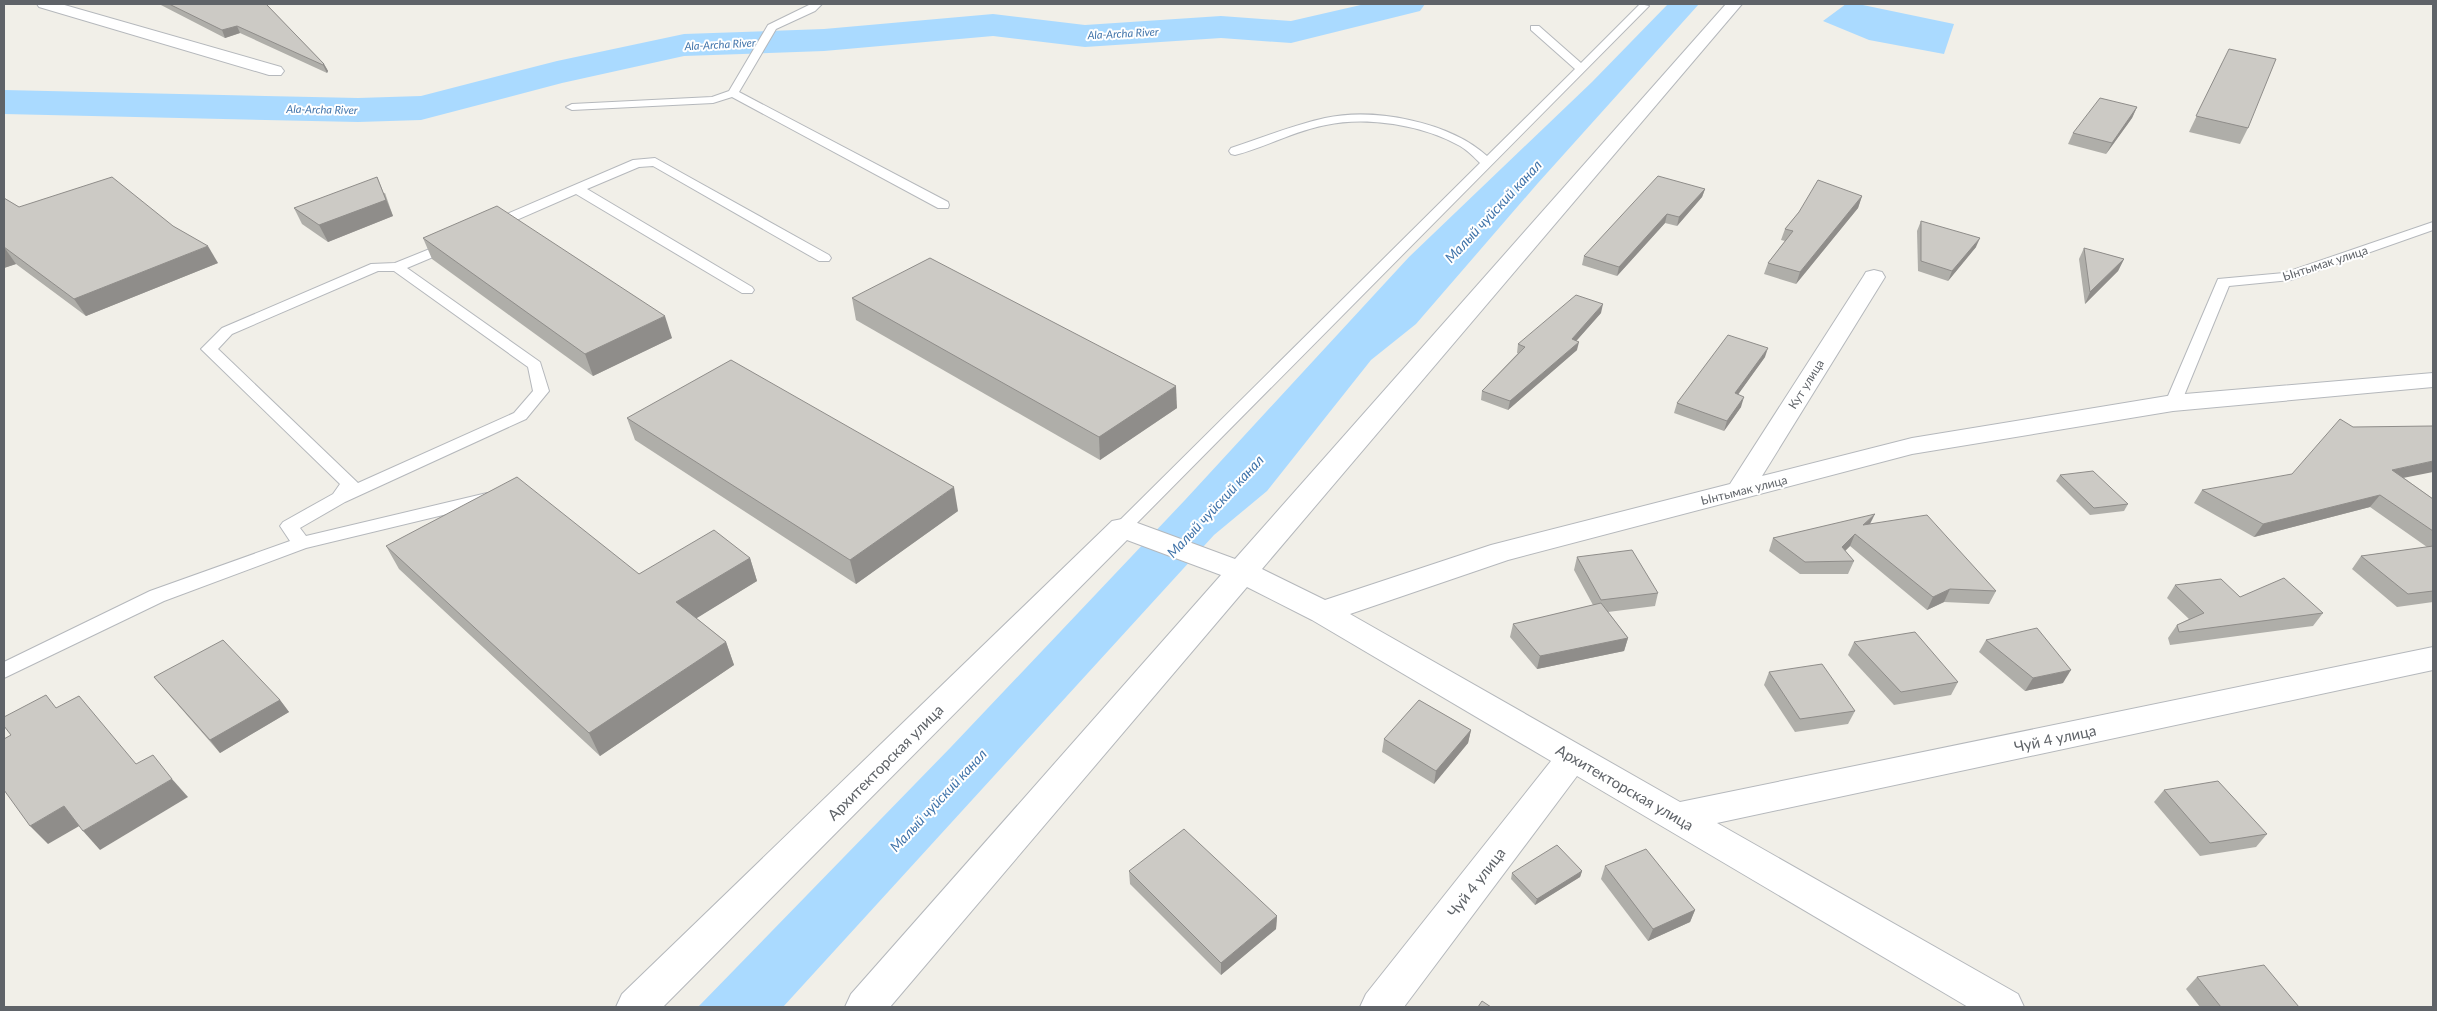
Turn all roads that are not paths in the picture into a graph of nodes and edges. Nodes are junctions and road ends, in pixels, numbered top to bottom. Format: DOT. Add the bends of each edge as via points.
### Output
graph roads {
  1 [pos="45,4"];
  2 [pos="817,4"];
  3 [pos="1734,4"];
  4 [pos="1644,6"];
  5 [pos="1535,28"];
  6 [pos="1582,68"];
  7 [pos="275,71"];
  8 [pos="733,93"];
  9 [pos="572,107"];
  10 [pos="1235,151"];
  11 [pos="1488,163"];
  12 [pos="577,189"];
  13 [pos="942,205"];
  14 [pos="2433,226"];
  15 [pos="478,232"];
  16 [pos="460,240"];
  17 [pos="824,258"];
  18 [pos="397,268"];
  19 [pos="1874,277"];
  20 [pos="747,290"];
  21 [pos="2433,380"];
  22 [pos="2173,402"];
  23 [pos="1739,491"];
  24 [pos="339,498"];
  25 [pos="492,498"];
  26 [pos="1130,531"];
  27 [pos="302,543"];
  28 [pos="1242,572"];
  29 [pos="1323,612"];
  30 [pos="2433,660"];
  31 [pos="4,671"];
  32 [pos="1573,757"];
  33 [pos="1677,817"];
  34 [pos="636,1007"];
  35 [pos="864,1007"];
  36 [pos="1380,1007"];
  37 [pos="2004,1007"];
  1 -- 7 [label="street"];
  2 -- 8 [label="lane" via="772,27"];
  3 -- 28 [label="street"];
  4 -- 6 [label="lane"];
  5 -- 6 [label="lane"];
  6 -- 11 [label="lane"];
  8 -- 9 [label="lane" via="713,100"];
  8 -- 13 [label="lane"];
  10 -- 11 [label="lane" via="1326,121 1376,119 1448,136"];
  11 -- 26 [label="lane"];
  12 -- 15 [label="lane"];
  12 -- 17 [label="lane" via="637,163 655,162"];
  12 -- 20 [label="lane"];
  14 -- 22 [label="lane, Ынтымак улица" via="2286,277 2223,282"];
  16 -- 18 [label="lane"];
  18 -- 24 [label="lane" via="376,267 227,331 209,349 349,483"];
  18 -- 24 [label="lane" via="535,365 541,391 520,416"];
  19 -- 23 [label="street, Кут улица"];
  21 -- 22 [label="street, Ынтымак улица"];
  22 -- 23 [label="street, Ынтымак улица" via="1912,446"];
  23 -- 29 [label="street, Ынтымак улица" via="1501,552"];
  24 -- 27 [label="lane" via="289,526"];
  25 -- 27 [label="lane"];
  26 -- 28 [label="street, Архитекторская улица"];
  26 -- 34 [label="street, Архитекторская улица"];
  27 -- 31 [label="lane" via="156,596"];
  28 -- 29 [label="street, Архитекторская улица"];
  28 -- 35 [label="street"];
  29 -- 32 [label="street, Архитекторская улица"];
  30 -- 33 [label="street, Чуй 4 улица"];
  32 -- 33 [label="street, Архитекторская улица"];
  32 -- 36 [label="street, Чуй 4 улица"];
  33 -- 37 [label="street, Архитекторская улица"];
}
